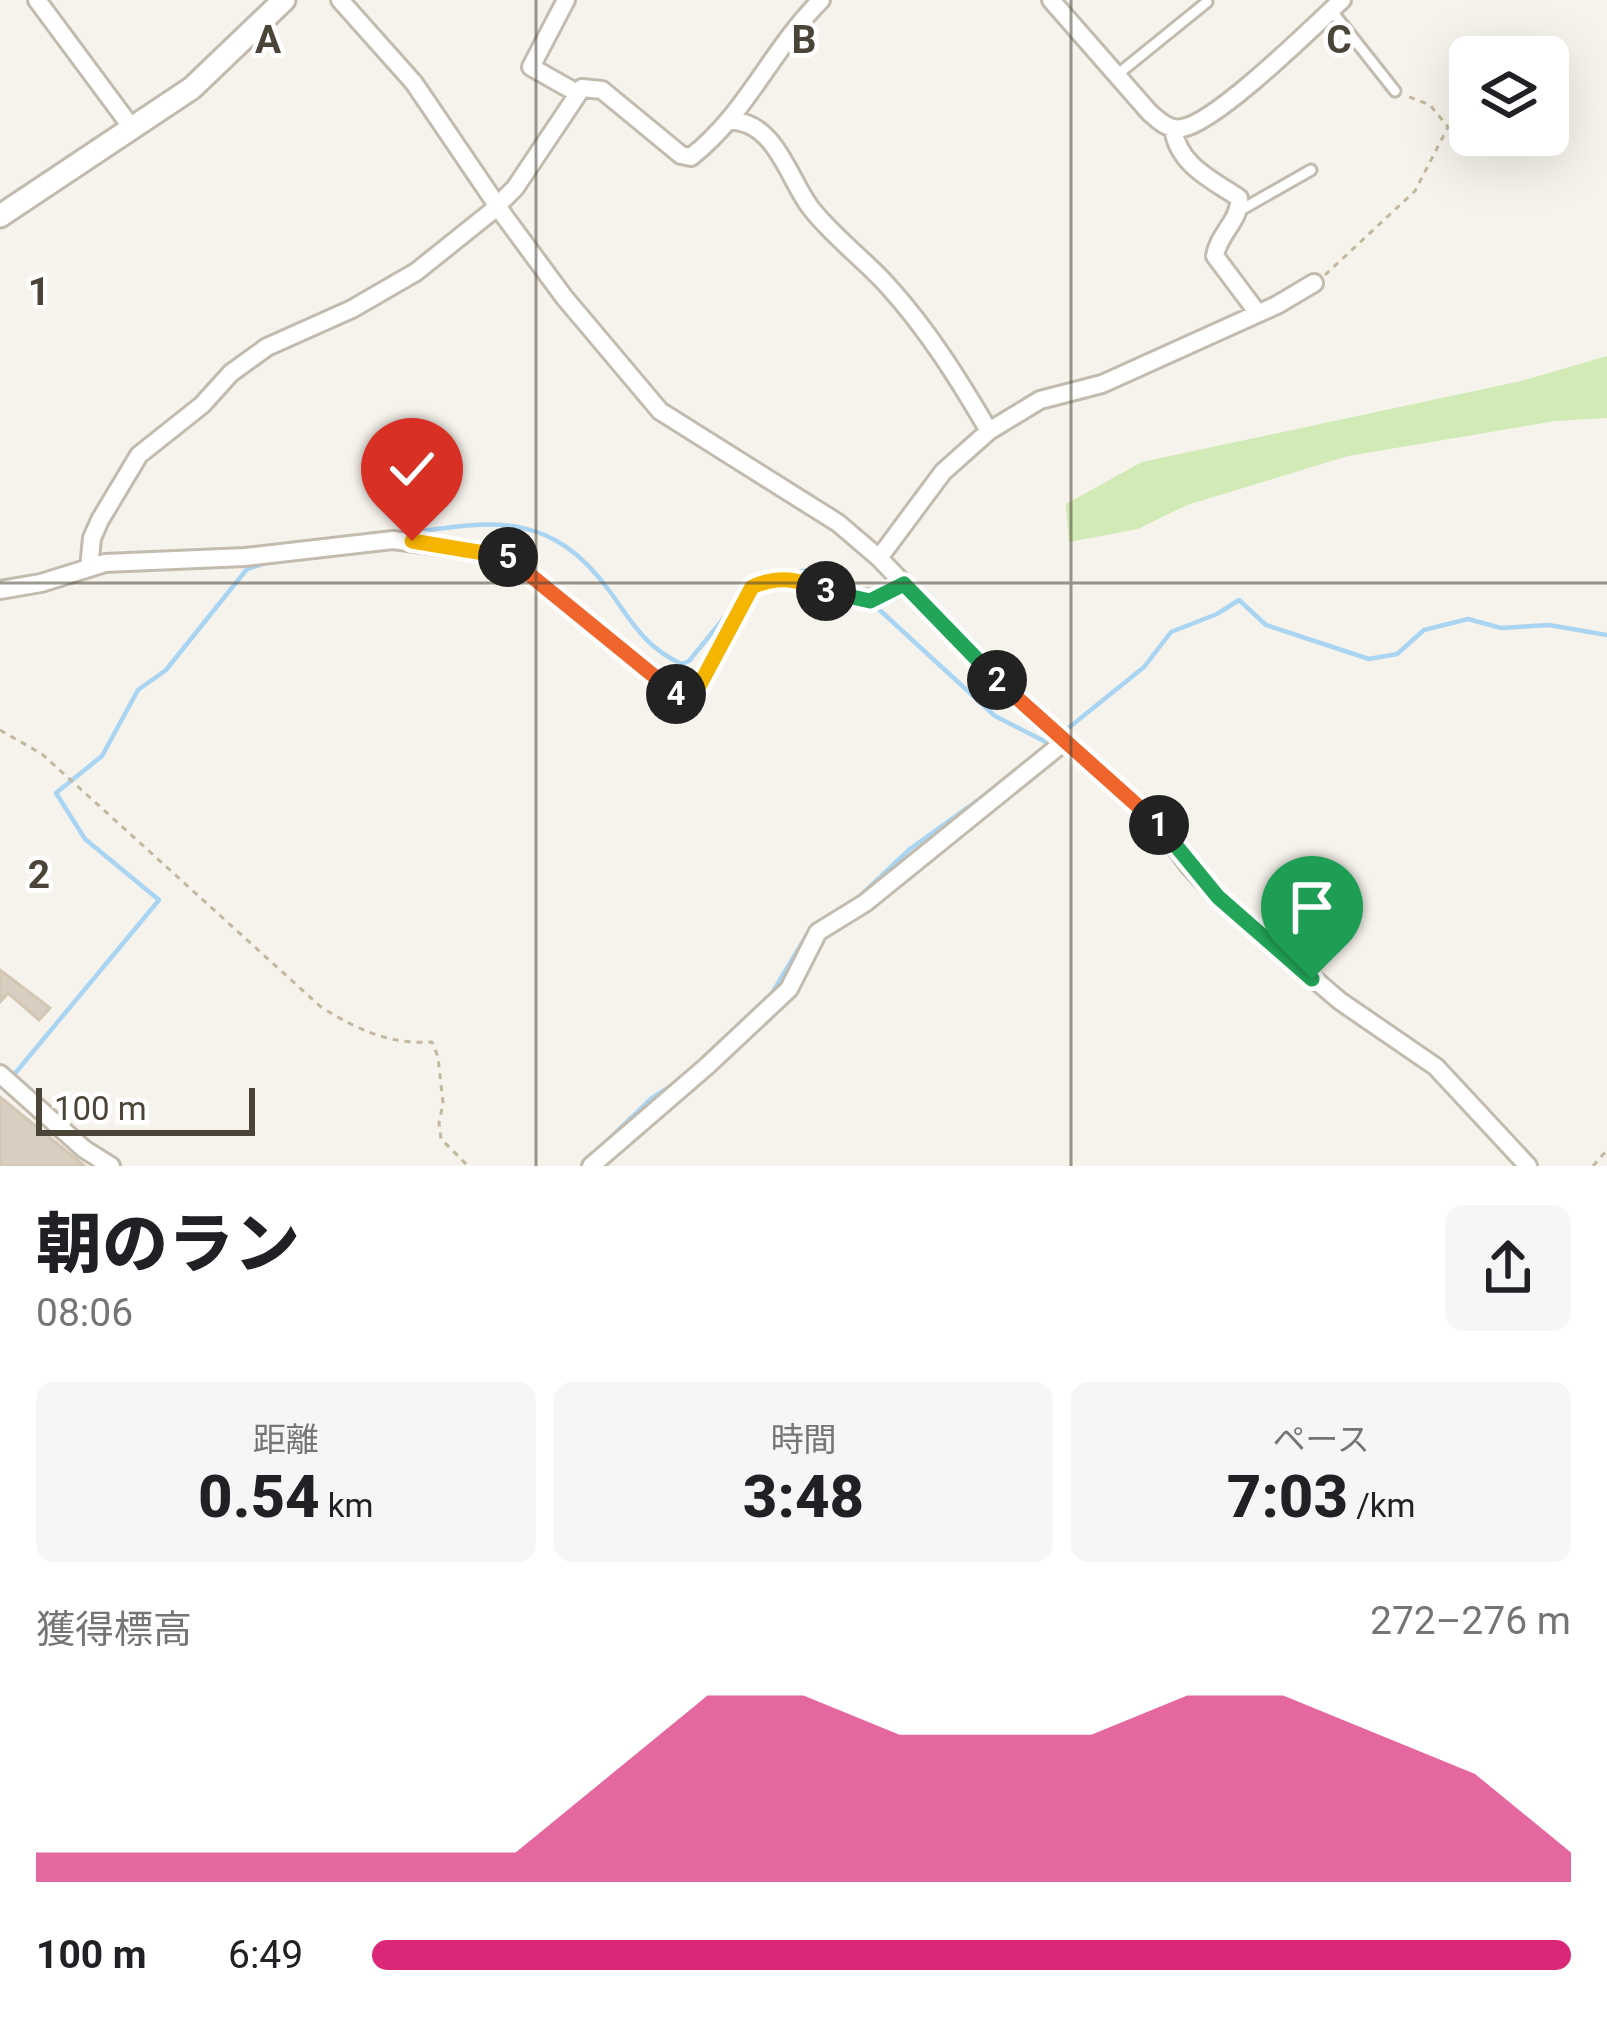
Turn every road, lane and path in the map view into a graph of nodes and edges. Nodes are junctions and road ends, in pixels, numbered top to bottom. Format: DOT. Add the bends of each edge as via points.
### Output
graph roads {
  1 [pos="38,0"];
  2 [pos="284,0"];
  3 [pos="340,0"];
  4 [pos="566,0"];
  5 [pos="821,0"];
  6 [pos="1051,0"];
  7 [pos="1207,2"];
  8 [pos="1337,5"];
  9 [pos="1115,77"];
  10 [pos="1395,91"];
  11 [pos="577,93"];
  12 [pos="733,121"];
  13 [pos="132,128"];
  14 [pos="1173,128"];
  15 [pos="1311,170"];
  16 [pos="497,206"];
  17 [pos="1238,211"];
  18 [pos="0,216"];
  19 [pos="1314,283"];
  20 [pos="1257,312"];
  21 [pos="989,431"];
  22 [pos="879,558"];
  23 [pos="89,568"];
  24 [pos="904,584"];
  25 [pos="0,590"];
  26 [pos="0,730"];
  27 [pos="1064,742"];
  28 [pos="0,1075"];
  29 [pos="1607,1150"];
  30 [pos="111,1166"];
  31 [pos="468,1166"];
  32 [pos="591,1166"];
  33 [pos="1528,1166"];
  34 [pos="1593,1166"];
  1 -- 13 [label="street"];
  2 -- 13 [label="street" via="192,88"];
  3 -- 16 [label="street" via="415,82"];
  4 -- 11 [label="street" via="531,67"];
  5 -- 12 [label="street" via="771,58"];
  6 -- 9 [label="street"];
  7 -- 9 [label="lane"];
  8 -- 10 [label="lane"];
  8 -- 14 [label="street" via="1238,93"];
  9 -- 14 [label="street"];
  10 -- 19 [label="path" via="1430,106 1448,128 1415,190"];
  11 -- 12 [label="street" via="602,89 686,157"];
  11 -- 16 [label="street"];
  12 -- 21 [label="street" via="777,151 808,205 911,313"];
  13 -- 18 [label="street"];
  14 -- 17 [label="street" via="1182,156 1237,196"];
  15 -- 17 [label="lane"];
  16 -- 22 [label="street" via="660,411 838,523"];
  16 -- 23 [label="street" via="416,272 231,373 140,455 100,520"];
  17 -- 20 [label="street" via="1214,256"];
  19 -- 20 [label="street"];
  20 -- 21 [label="street" via="1102,384 1040,400"];
  21 -- 22 [label="street" via="943,472"];
  22 -- 24 [label="street"];
  23 -- 24 [label="street" via="393,540 506,555 680,696 697,690 752,587 764,581 793,578 870,601"];
  23 -- 25 [label="street"];
  24 -- 27 [label="street"];
  26 -- 31 [label="path" via="42,754 321,1006 390,1040 432,1042 441,1139"];
  27 -- 32 [label="street" via="818,932 788,989"];
  27 -- 33 [label="street" via="1148,814 1218,897 1340,1001 1436,1067"];
  28 -- 30 [label="street"];
  29 -- 34 [label="path"];
}
